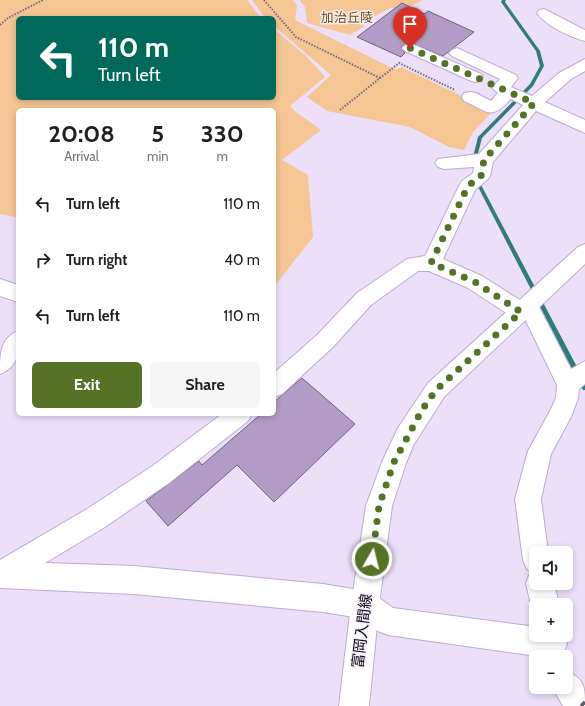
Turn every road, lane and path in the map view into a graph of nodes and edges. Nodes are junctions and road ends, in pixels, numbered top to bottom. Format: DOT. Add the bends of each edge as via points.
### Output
graph roads {
  1 [pos="43,0"];
  2 [pos="264,0"];
  3 [pos="544,13"];
  4 [pos="0,25"];
  5 [pos="585,36"];
  6 [pos="410,48"];
  7 [pos="457,53"];
  8 [pos="585,64"];
  9 [pos="380,78"];
  10 [pos="516,95"];
  11 [pos="470,97"];
  12 [pos="340,110"];
  13 [pos="585,127"];
  14 [pos="444,164"];
  15 [pos="476,168"];
  16 [pos="585,252"];
  17 [pos="431,263"];
  18 [pos="0,287"];
  19 [pos="16,293"];
  20 [pos="531,302"];
  21 [pos="16,343"];
  22 [pos="0,364"];
  23 [pos="577,378"];
  24 [pos="276,385"];
  25 [pos="237,416"];
  26 [pos="534,546"];
  27 [pos="0,575"];
  28 [pos="365,605"];
  29 [pos="554,645"];
  30 [pos="572,694"];
  31 [pos="354,706"];
  32 [pos="581,706"];
  1 -- 4 [label="path" via="8,18"];
  2 -- 9 [label="path" via="296,37"];
  3 -- 5 [label="street" via="561,25"];
  6 -- 10 [label="street"];
  7 -- 10 [label="street" via="510,78"];
  8 -- 10 [label="street" via="565,76"];
  9 -- 11 [label="path" via="399,63"];
  9 -- 12 [label="path"];
  10 -- 11 [label="street" via="493,108"];
  10 -- 13 [label="street"];
  10 -- 15 [label="street"];
  14 -- 15 [label="street"];
  15 -- 17 [label="street"];
  16 -- 20 [label="street, 富岡入間線"];
  17 -- 20 [label="street"];
  17 -- 24 [label="street" via="414,264 364,299 325,341"];
  18 -- 19 [label="street"];
  20 -- 23 [label="street"];
  20 -- 28 [label="street, 富岡入間線" via="436,390 406,436 379,506"];
  21 -- 22 [label="street"];
  23 -- 26 [label="street" via="560,417 540,451 528,498"];
  25 -- 27 [label="street" via="160,475 96,518"];
  27 -- 28 [label="street" via="134,580 323,598"];
  28 -- 29 [label="street" via="388,622"];
  28 -- 31 [label="street, 富岡入間線"];
  30 -- 32 [label="street"];
}
